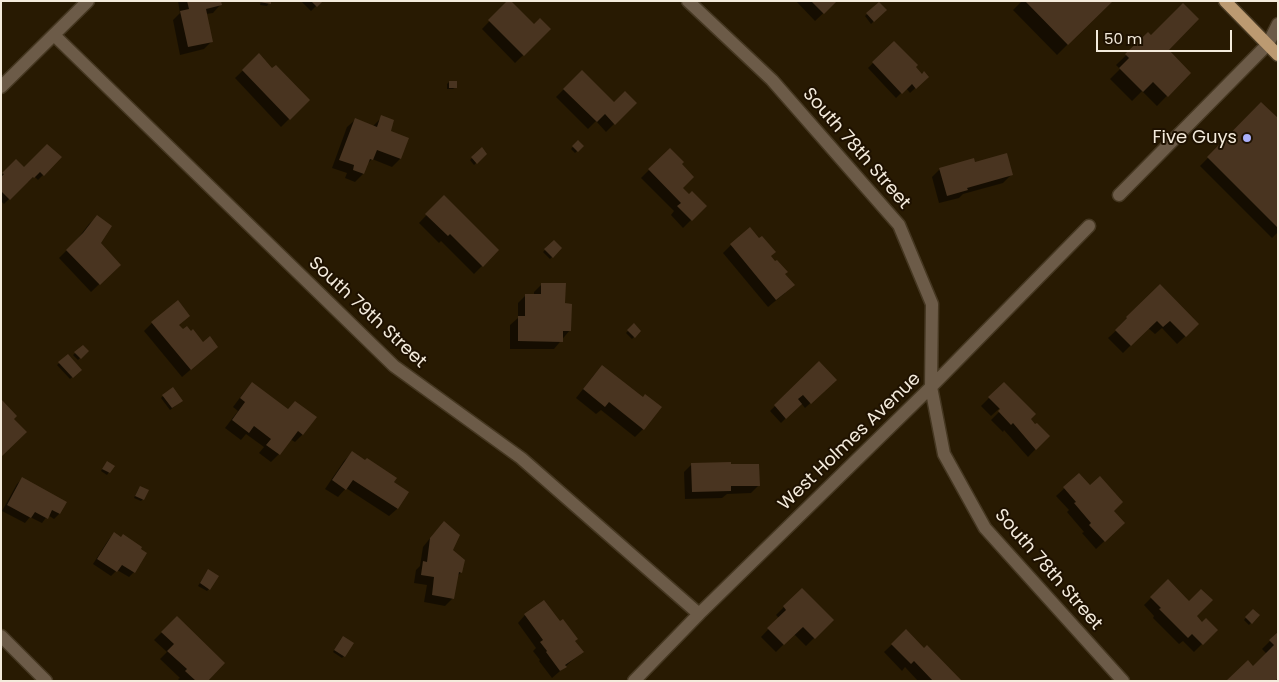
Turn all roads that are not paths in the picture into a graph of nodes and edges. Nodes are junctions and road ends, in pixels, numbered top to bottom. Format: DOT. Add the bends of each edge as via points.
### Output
graph roads {
  1 [pos="88,1"];
  2 [pos="688,1"];
  3 [pos="1225,1"];
  4 [pos="1278,24"];
  5 [pos="54,35"];
  6 [pos="1268,44"];
  7 [pos="1278,54"];
  8 [pos="1,87"];
  9 [pos="1120,195"];
  10 [pos="1089,226"];
  11 [pos="932,387"];
  12 [pos="699,614"];
  13 [pos="1,636"];
  14 [pos="46,681"];
  15 [pos="634,681"];
  16 [pos="1123,681"];
  1 -- 5 [label="street"];
  2 -- 11 [label="street, South 78th Street" via="772,80 899,225 932,304"];
  3 -- 6 [label="main road"];
  4 -- 6 [label="street"];
  5 -- 8 [label="street"];
  5 -- 12 [label="street, South 79th Street" via="394,366 521,458"];
  6 -- 7 [label="main road"];
  6 -- 9 [label="street"];
  10 -- 11 [label="street, West Holmes Avenue"];
  11 -- 12 [label="street, West Holmes Avenue"];
  11 -- 16 [label="street, South 78th Street" via="944,454 985,528"];
  12 -- 15 [label="street, West Holmes Avenue"];
  13 -- 14 [label="street"];
}
